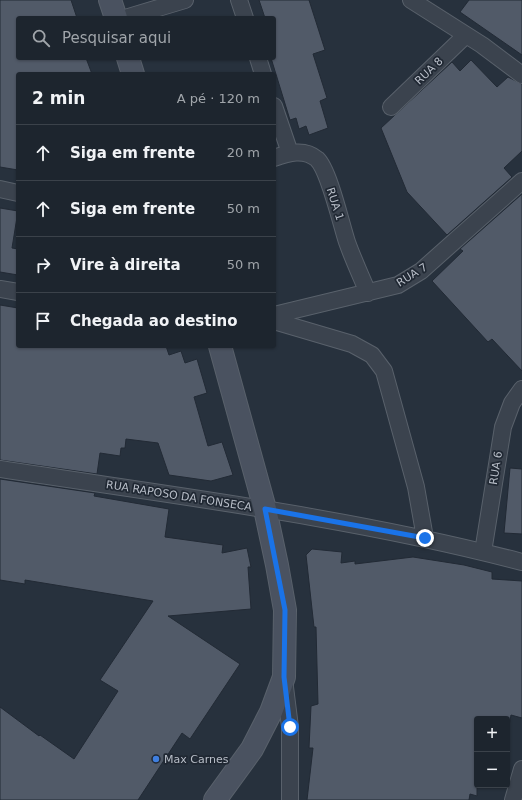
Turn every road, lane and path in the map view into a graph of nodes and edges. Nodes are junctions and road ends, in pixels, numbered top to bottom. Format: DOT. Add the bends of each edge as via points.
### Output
graph roads {
  1 [pos="110,0"];
  2 [pos="185,0"];
  3 [pos="239,0"];
  4 [pos="411,0"];
  5 [pos="115,16"];
  6 [pos="132,16"];
  7 [pos="244,16"];
  8 [pos="466,35"];
  9 [pos="129,60"];
  10 [pos="259,60"];
  11 [pos="132,72"];
  12 [pos="262,72"];
  13 [pos="522,75"];
  14 [pos="391,107"];
  15 [pos="276,112"];
  16 [pos="290,153"];
  17 [pos="276,157"];
  18 [pos="522,181"];
  19 [pos="0,189"];
  20 [pos="16,193"];
  21 [pos="0,289"];
  22 [pos="16,292"];
  23 [pos="368,293"];
  24 [pos="276,315"];
  25 [pos="276,322"];
  26 [pos="221,348"];
  27 [pos="522,389"];
  28 [pos="0,469"];
  29 [pos="265,509"];
  30 [pos="425,538"];
  31 [pos="483,552"];
  32 [pos="522,562"];
  33 [pos="284,677"];
  34 [pos="522,769"];
  35 [pos="517,793"];
  36 [pos="215,800"];
  37 [pos="290,800"];
  1 -- 5 [label="street"];
  2 -- 6 [label="street"];
  3 -- 7 [label="street"];
  4 -- 8 [label="street"];
  8 -- 13 [label="street"];
  8 -- 14 [label="street, RUA 8"];
  9 -- 11 [label="street"];
  10 -- 12 [label="street"];
  15 -- 16 [label="street"];
  16 -- 17 [label="street, RUA 1"];
  16 -- 23 [label="street, RUA 1" via="304,152 318,159 325,172 348,243"];
  18 -- 23 [label="street, RUA 7" via="422,271 398,285"];
  19 -- 20 [label="street"];
  21 -- 22 [label="street"];
  23 -- 24 [label="street, RUA 7"];
  25 -- 30 [label="street" via="352,344 372,355 384,371 416,487"];
  26 -- 29 [label="street"];
  27 -- 31 [label="street, RUA 6" via="512,403 503,427"];
  28 -- 29 [label="street, RUA RAPOSO DA FONSECA"];
  29 -- 30 [label="street, RUA RAPOSO DA FONSECA"];
  29 -- 33 [label="street" via="285,610"];
  30 -- 31 [label="street, RUA RAPOSO DA FONSECA"];
  31 -- 32 [label="street, RUA RAPOSO DA FONSECA"];
  33 -- 36 [label="street" via="271,712 252,749"];
  33 -- 37 [label="street" via="290,727"];
  34 -- 35 [label="street"];
}
